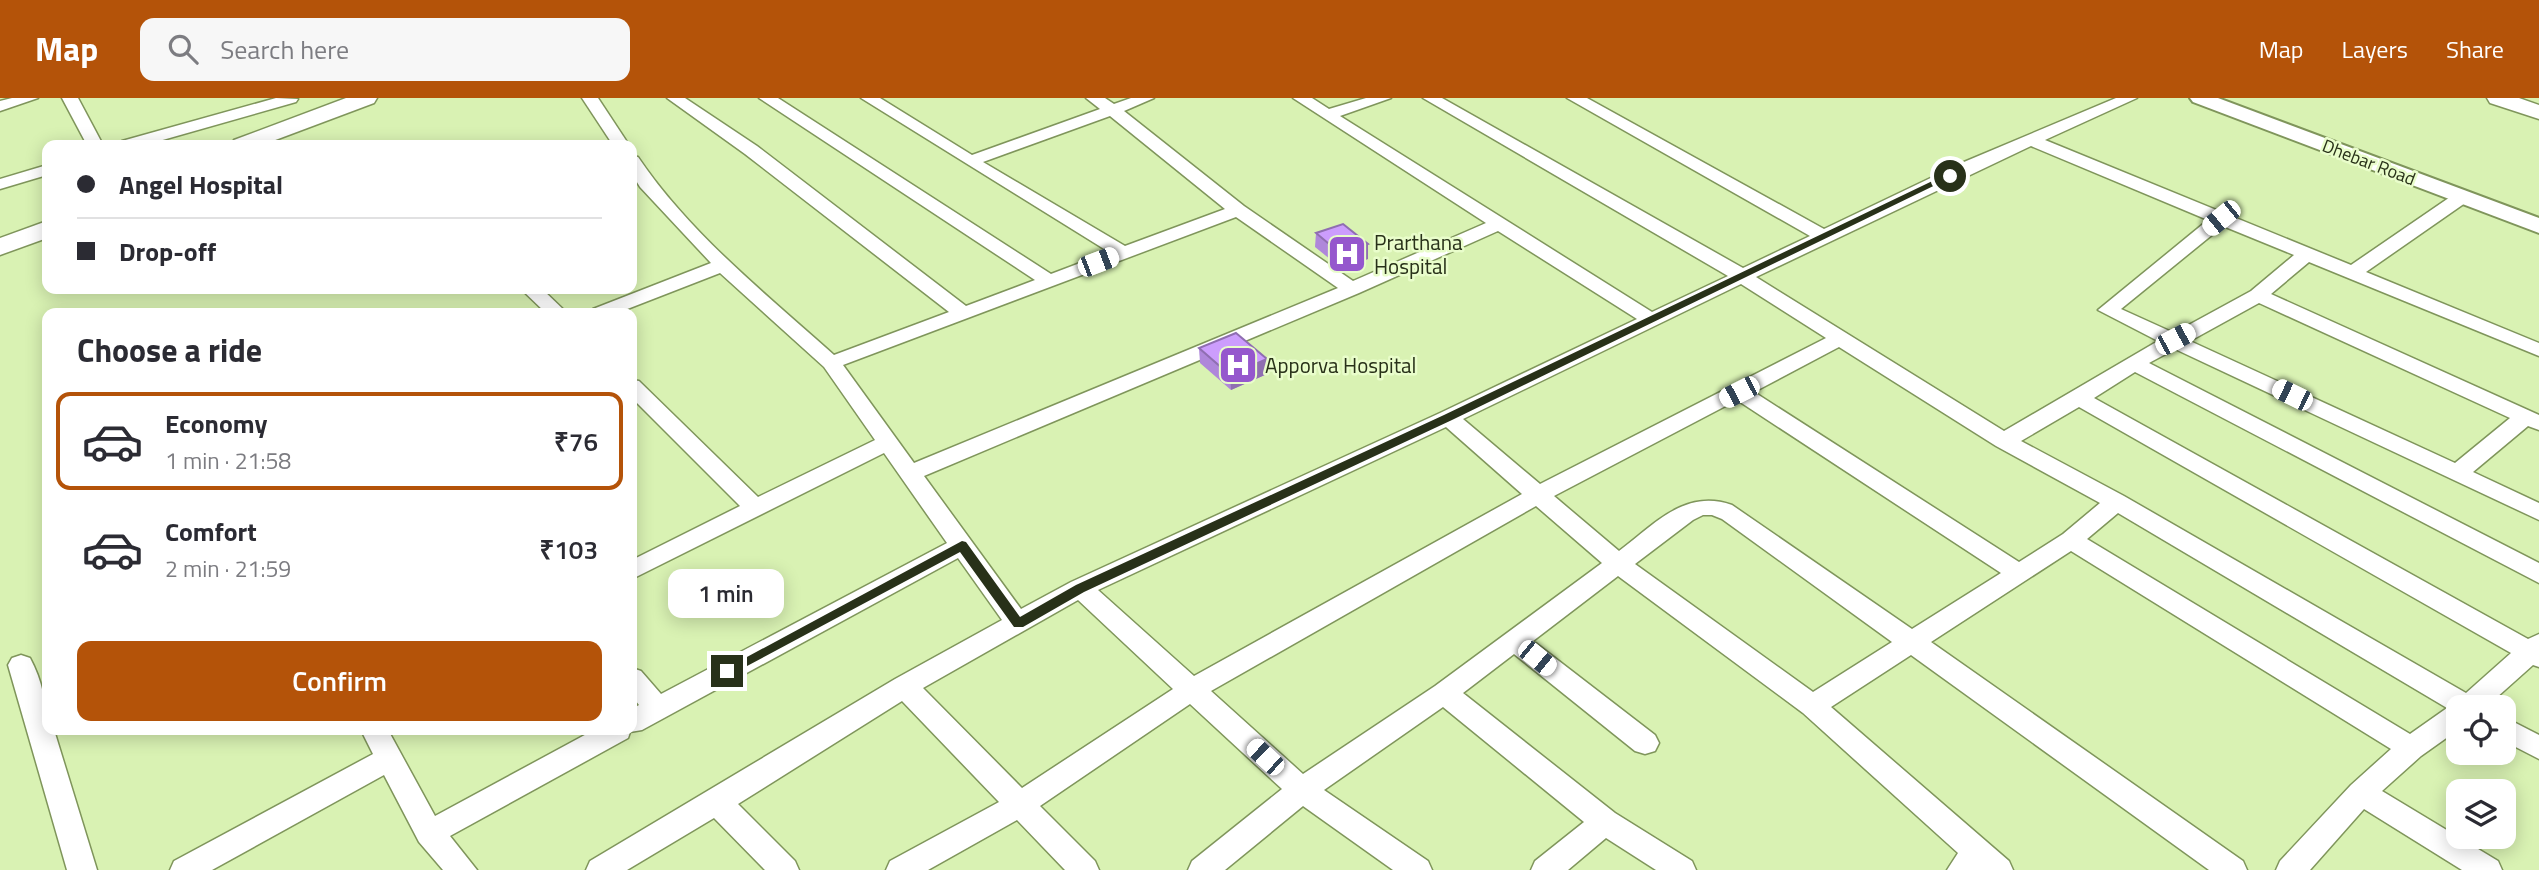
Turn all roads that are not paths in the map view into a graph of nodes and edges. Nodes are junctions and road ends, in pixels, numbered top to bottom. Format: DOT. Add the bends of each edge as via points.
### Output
graph roads {
  1 [pos="30,98"];
  2 [pos="70,98"];
  3 [pos="291,98"];
  4 [pos="366,98"];
  5 [pos="390,98"];
  6 [pos="590,98"];
  7 [pos="675,98"];
  8 [pos="767,98"];
  9 [pos="869,98"];
  10 [pos="1094,98"];
  11 [pos="1146,98"];
  12 [pos="1301,98"];
  13 [pos="1383,98"];
  14 [pos="1431,98"];
  15 [pos="1575,98"];
  16 [pos="2129,98"];
  17 [pos="2200,98"];
  18 [pos="2498,98"];
  19 [pos="0,106"];
  20 [pos="1112,110"];
  21 [pos="2539,112"];
  22 [pos="1329,114"];
  23 [pos="92,140"];
  24 [pos="145,140"];
  25 [pos="255,140"];
  26 [pos="280,140"];
  27 [pos="618,140"];
  28 [pos="2031,140"];
  29 [pos="970,161"];
  30 [pos="637,169"];
  31 [pos="42,171"];
  32 [pos="0,184"];
  33 [pos="2462,197"];
  34 [pos="1238,210"];
  35 [pos="2221,218"];
  36 [pos="42,220"];
  37 [pos="1500,223"];
  38 [pos="2539,226"];
  39 [pos="42,231"];
  40 [pos="0,236"];
  41 [pos="1825,237"];
  42 [pos="0,247"];
  43 [pos="1123,253"];
  44 [pos="2308,253"];
  45 [pos="723,265"];
  46 [pos="2351,274"];
  47 [pos="1742,276"];
  48 [pos="1050,281"];
  49 [pos="1352,289"];
  50 [pos="536,294"];
  51 [pos="2258,295"];
  52 [pos="552,308"];
  53 [pos="613,308"];
  54 [pos="963,313"];
  55 [pos="1652,320"];
  56 [pos="1840,339"];
  57 [pos="2175,339"];
  58 [pos="2539,350"];
  59 [pos="831,363"];
  60 [pos="2134,363"];
  61 [pos="637,391"];
  62 [pos="1739,392"];
  63 [pos="2079,398"];
  64 [pos="1448,418"];
  65 [pos="2532,420"];
  66 [pos="888,442"];
  67 [pos="2004,442"];
  68 [pos="910,473"];
  69 [pos="2456,474"];
  70 [pos="1539,494"];
  71 [pos="2116,502"];
  72 [pos="755,508"];
  73 [pos="2539,512"];
  74 [pos="2071,540"];
  75 [pos="962,545"];
  76 [pos="1617,563"];
  77 [pos="637,567"];
  78 [pos="2019,573"];
  79 [pos="2539,574"];
  80 [pos="1080,588"];
  81 [pos="1018,624"];
  82 [pos="1515,641"];
  83 [pos="1909,642"];
  84 [pos="2536,651"];
  85 [pos="21,665"];
  86 [pos="637,684"];
  87 [pos="904,686"];
  88 [pos="1193,689"];
  89 [pos="1444,693"];
  90 [pos="2447,695"];
  91 [pos="2483,695"];
  92 [pos="1812,706"];
  93 [pos="657,708"];
  94 [pos="637,719"];
  95 [pos="2446,723"];
  96 [pos="377,735"];
  97 [pos="609,735"];
  98 [pos="2516,735"];
  99 [pos="1644,743"];
  100 [pos="2411,748"];
  101 [pos="2539,748"];
  102 [pos="391,758"];
  103 [pos="1301,790"];
  104 [pos="2361,793"];
  105 [pos="717,802"];
  106 [pos="1021,804"];
  107 [pos="1605,822"];
  108 [pos="429,833"];
  109 [pos="1979,864"];
  110 [pos="82,870"];
  111 [pos="185,870"];
  112 [pos="463,870"];
  113 [pos="601,870"];
  114 [pos="784,870"];
  115 [pos="901,870"];
  116 [pos="1084,870"];
  117 [pos="1203,870"];
  118 [pos="1417,870"];
  119 [pos="1546,870"];
  120 [pos="1681,870"];
  121 [pos="2232,870"];
  122 [pos="2291,870"];
  123 [pos="2487,870"];
  1 -- 19 [label="street"];
  2 -- 23 [label="street"];
  3 -- 24 [label="street"];
  4 -- 25 [label="main road"];
  5 -- 26 [label="main road"];
  6 -- 27 [label="street"];
  7 -- 54 [label="street"];
  8 -- 48 [label="street"];
  9 -- 29 [label="street"];
  10 -- 20 [label="street"];
  11 -- 20 [label="street"];
  12 -- 22 [label="street"];
  13 -- 22 [label="street"];
  14 -- 47 [label="street"];
  15 -- 41 [label="street"];
  16 -- 28 [label="street"];
  17 -- 33 [label="street, Dhebar Road"];
  18 -- 21 [label="main road"];
  20 -- 29 [label="street"];
  20 -- 34 [label="street"];
  22 -- 37 [label="street"];
  28 -- 35 [label="street"];
  28 -- 41 [label="street"];
  29 -- 43 [label="street"];
  30 -- 45 [label="street"];
  31 -- 32 [label="street"];
  33 -- 38 [label="street, Dhebar Road"];
  33 -- 46 [label="street"];
  34 -- 43 [label="street"];
  34 -- 49 [label="street"];
  35 -- 44 [label="street"];
  35 -- 57 [label="street" via="2108,310"];
  36 -- 40 [label="main road"];
  37 -- 49 [label="street"];
  37 -- 55 [label="street"];
  39 -- 42 [label="main road"];
  41 -- 47 [label="street"];
  43 -- 48 [label="street"];
  44 -- 46 [label="street"];
  44 -- 51 [label="street"];
  45 -- 53 [label="street"];
  45 -- 59 [label="street"];
  46 -- 58 [label="street"];
  47 -- 55 [label="street"];
  47 -- 56 [label="street"];
  48 -- 54 [label="street"];
  49 -- 68 [label="street"];
  50 -- 52 [label="street"];
  51 -- 57 [label="street"];
  51 -- 65 [label="street"];
  54 -- 59 [label="street"];
  55 -- 64 [label="street"];
  56 -- 62 [label="street"];
  56 -- 67 [label="street"];
  57 -- 60 [label="street"];
  57 -- 69 [label="street"];
  59 -- 66 [label="street"];
  60 -- 63 [label="street"];
  60 -- 79 [label="street"];
  61 -- 72 [label="street"];
  62 -- 70 [label="street"];
  62 -- 78 [label="street"];
  63 -- 67 [label="street"];
  63 -- 84 [label="street"];
  64 -- 70 [label="street"];
  64 -- 80 [label="street"];
  65 -- 69 [label="street"];
  66 -- 68 [label="street"];
  66 -- 72 [label="street"];
  67 -- 71 [label="street"];
  68 -- 75 [label="street"];
  69 -- 73 [label="street"];
  70 -- 76 [label="street"];
  70 -- 88 [label="street"];
  71 -- 74 [label="street"];
  71 -- 90 [label="street"];
  72 -- 77 [label="street"];
  74 -- 78 [label="street"];
  74 -- 100 [label="street"];
  75 -- 81 [label="street"];
  75 -- 93 [label="street"];
  76 -- 82 [label="street"];
  76 -- 83 [label="street" via="1696,507 1713,505"];
  76 -- 92 [label="street"];
  78 -- 83 [label="street"];
  80 -- 81 [label="street"];
  80 -- 88 [label="street"];
  81 -- 87 [label="street"];
  82 -- 89 [label="street"];
  82 -- 99 [label="street"];
  83 -- 92 [label="street"];
  83 -- 121 [label="street"];
  84 -- 91 [label="street"];
  85 -- 110 [label="street"];
  86 -- 93 [label="street"];
  87 -- 105 [label="street"];
  87 -- 106 [label="street"];
  88 -- 103 [label="street"];
  88 -- 106 [label="street"];
  89 -- 103 [label="street"];
  89 -- 107 [label="street"];
  92 -- 109 [label="street"];
  93 -- 94 [label="street"];
  95 -- 100 [label="street"];
  96 -- 102 [label="street"];
  97 -- 108 [label="street"];
  98 -- 101 [label="street"];
  100 -- 104 [label="street"];
  102 -- 108 [label="street"];
  102 -- 111 [label="street"];
  103 -- 117 [label="street"];
  103 -- 118 [label="street"];
  104 -- 122 [label="street"];
  104 -- 123 [label="street"];
  105 -- 113 [label="street"];
  105 -- 114 [label="street"];
  106 -- 115 [label="street"];
  106 -- 116 [label="street"];
  107 -- 119 [label="street"];
  107 -- 120 [label="street"];
  108 -- 112 [label="street"];
}
